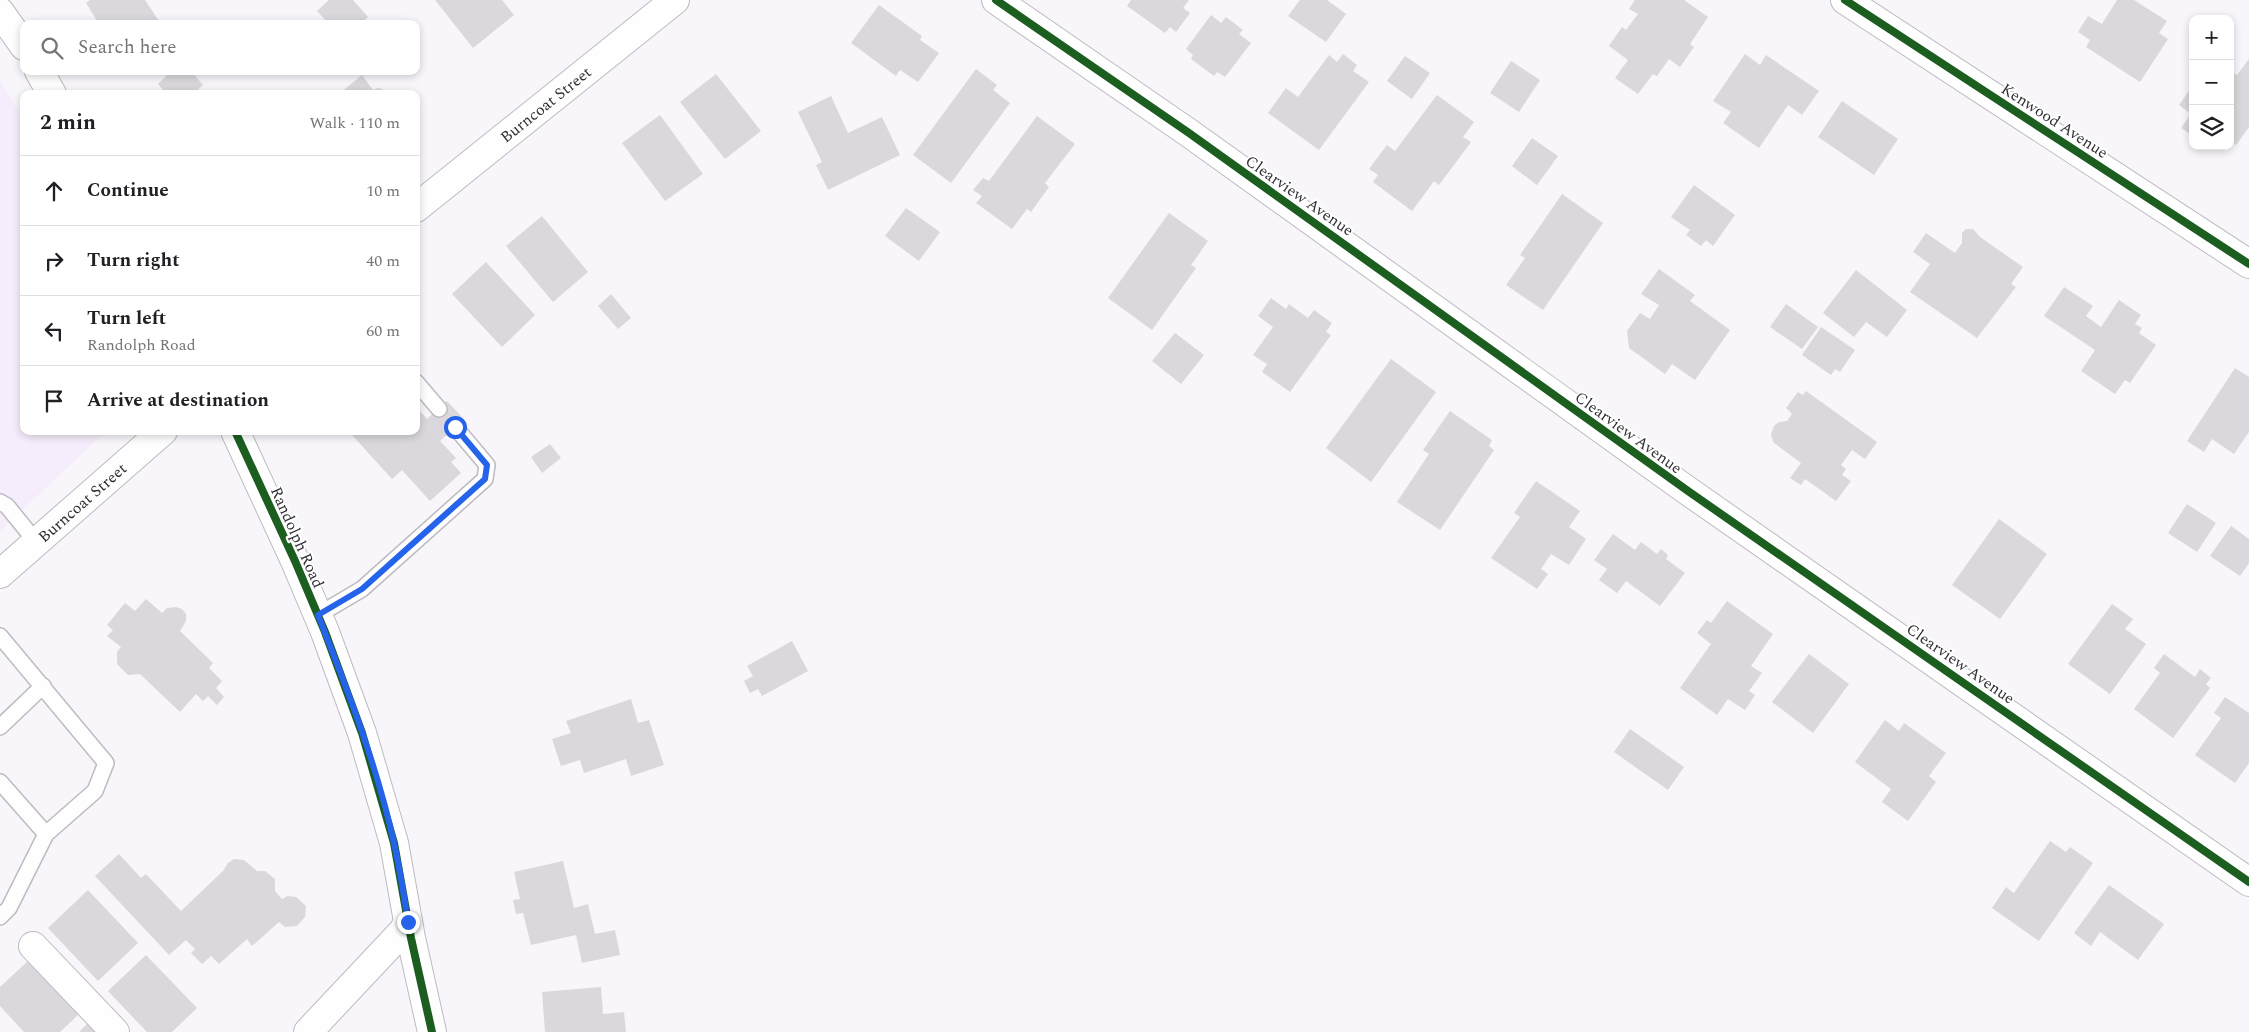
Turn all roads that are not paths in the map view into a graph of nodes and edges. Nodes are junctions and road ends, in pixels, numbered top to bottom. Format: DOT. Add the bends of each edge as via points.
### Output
graph roads {
  1 [pos="675,0"];
  2 [pos="996,0"];
  3 [pos="1845,0"];
  4 [pos="0,12"];
  5 [pos="20,40"];
  6 [pos="41,75"];
  7 [pos="50,90"];
  8 [pos="420,205"];
  9 [pos="2249,264"];
  10 [pos="420,387"];
  11 [pos="439,409"];
  12 [pos="455,427"];
  13 [pos="158,435"];
  14 [pos="237,435"];
  15 [pos="0,502"];
  16 [pos="37,543"];
  17 [pos="0,574"];
  18 [pos="318,615"];
  19 [pos="0,636"];
  20 [pos="43,686"];
  21 [pos="0,727"];
  22 [pos="0,782"];
  23 [pos="46,834"];
  24 [pos="2249,882"];
  25 [pos="0,917"];
  26 [pos="408,922"];
  27 [pos="33,946"];
  28 [pos="115,1032"];
  29 [pos="308,1032"];
  30 [pos="432,1032"];
  1 -- 8 [label="street, Burncoat Street"];
  2 -- 24 [label="street, Clearview Avenue" via="1197,138 1688,491"];
  3 -- 9 [label="street, Kenwood Avenue"];
  4 -- 5 [label="street"];
  6 -- 7 [label="street"];
  10 -- 11 [label="lane"];
  12 -- 18 [label="lane" via="487,465 485,479 362,589"];
  13 -- 16 [label="street, Burncoat Street"];
  14 -- 18 [label="street, Randolph Road"];
  15 -- 16 [label="lane" via="7,506"];
  16 -- 17 [label="street, Burncoat Street"];
  18 -- 26 [label="street, Randolph Road" via="362,733 381,795 394,843"];
  19 -- 20 [label="lane"];
  20 -- 21 [label="lane"];
  20 -- 23 [label="lane" via="106,763 95,791"];
  22 -- 23 [label="lane"];
  23 -- 25 [label="lane" via="10,908"];
  26 -- 29 [label="street"];
  26 -- 30 [label="street, Randolph Road"];
  27 -- 28 [label="street"];
}
